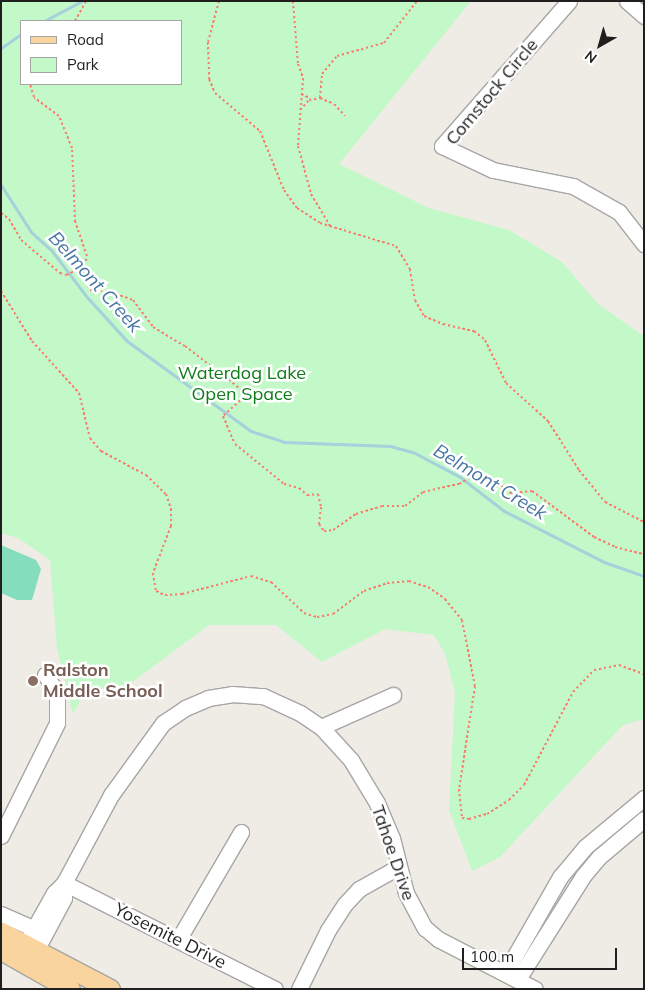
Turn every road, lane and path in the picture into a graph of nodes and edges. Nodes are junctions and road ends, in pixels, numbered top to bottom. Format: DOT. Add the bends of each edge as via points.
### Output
graph roads {
  1 [pos="86,1"];
  2 [pos="219,1"];
  3 [pos="293,1"];
  4 [pos="417,1"];
  5 [pos="569,1"];
  6 [pos="627,1"];
  7 [pos="644,16"];
  8 [pos="76,20"];
  9 [pos="30,85"];
  10 [pos="301,92"];
  11 [pos="312,98"];
  12 [pos="320,98"];
  13 [pos="298,112"];
  14 [pos="345,116"];
  15 [pos="1,213"];
  16 [pos="331,227"];
  17 [pos="644,244"];
  18 [pos="81,267"];
  19 [pos="1,291"];
  20 [pos="644,522"];
  21 [pos="644,554"];
  22 [pos="644,674"];
  23 [pos="45,675"];
  24 [pos="393,695"];
  25 [pos="321,728"];
  26 [pos="644,798"];
  27 [pos="644,819"];
  28 [pos="242,832"];
  29 [pos="1,836"];
  30 [pos="398,866"];
  31 [pos="64,883"];
  32 [pos="1,914"];
  33 [pos="1,932"];
  34 [pos="178,940"];
  35 [pos="30,946"];
  36 [pos="1,950"];
  37 [pos="512,976"];
  38 [pos="70,989"];
  39 [pos="110,989"];
  40 [pos="275,989"];
  41 [pos="299,989"];
  42 [pos="535,989"];
  1 -- 8 [label="path"];
  2 -- 16 [label="path" via="208,42 208,79 215,93 260,131 284,190 297,208"];
  3 -- 10 [label="path" via="298,64 303,78"];
  4 -- 12 [label="path" via="384,43 336,56 322,74"];
  5 -- 17 [label="street, Comstock Circle" via="442,146 493,170 573,186 618,212"];
  6 -- 7 [label="street"];
  9 -- 18 [label="path" via="34,97 59,116 72,148 75,222 88,256"];
  10 -- 11 [label="path"];
  10 -- 13 [label="path"];
  11 -- 12 [label="path"];
  11 -- 13 [label="path"];
  12 -- 14 [label="path" via="334,104"];
  13 -- 16 [label="path" via="298,146 306,178 318,209"];
  15 -- 18 [label="path" via="9,219 21,240 66,275"];
  16 -- 20 [label="path" via="382,239 396,246 410,269 415,300 424,316 474,331 485,340 506,383 548,421 579,470 605,502"];
  18 -- 21 [label="path" via="90,290 112,292 133,300 153,327 185,346 240,388 244,397 223,416 235,444 284,484 307,495 318,494 321,507 319,524 324,531 333,530 356,514 382,506 405,506 423,492 459,484 466,477 494,479 510,493 532,491 594,537 615,547"];
  19 -- 22 [label="path" via="32,341 79,393 90,438 101,451 146,476 166,494 171,509 171,526 154,573 156,590 165,595 182,594 250,576 270,582 304,613 317,617 333,614 364,591 387,583 409,581 428,587 445,599 462,620 475,686 459,790 462,818 487,814 509,800 524,785 573,692 594,670 619,665"];
  23 -- 29 [label="street" via="56,692 57,723"];
  24 -- 25 [label="street"];
  25 -- 30 [label="street, Tahoe Drive" via="351,760 377,803 392,838"];
  25 -- 31 [label="street, Tahoe Drive" via="300,713 263,696 232,694 208,698 185,708 163,722 111,795"];
  26 -- 37 [label="street" via="610,823 575,859 550,892"];
  27 -- 37 [label="street" via="599,857 583,876"];
  28 -- 34 [label="street"];
  30 -- 37 [label="street, Tahoe Drive" via="415,915 425,928 438,939"];
  30 -- 41 [label="street" via="359,889 345,904 328,930"];
  31 -- 34 [label="street, Yosemite Drive"];
  31 -- 35 [label="street, Tahoe Drive" via="64,898 40,943"];
  32 -- 35 [label="street"];
  33 -- 35 [label="main road"];
  34 -- 40 [label="street, Yosemite Drive"];
  35 -- 36 [label="main road"];
  35 -- 38 [label="main road"];
  35 -- 39 [label="main road"];
  37 -- 42 [label="street, Tahoe Drive"];
}
